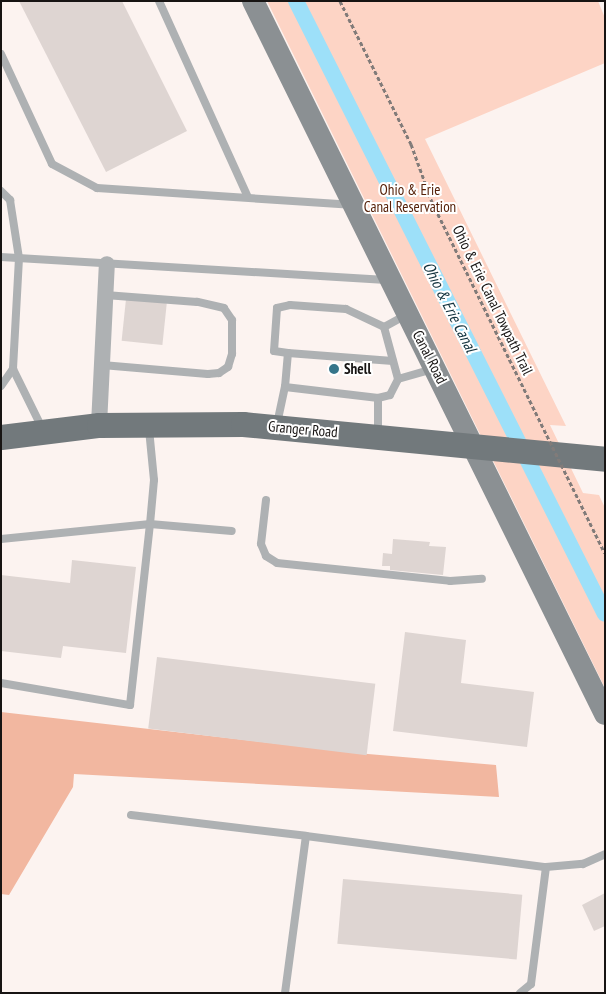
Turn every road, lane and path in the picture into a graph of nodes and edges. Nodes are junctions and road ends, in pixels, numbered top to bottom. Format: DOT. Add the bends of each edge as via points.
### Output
graph roads {
  1 [pos="159,1"];
  2 [pos="253,1"];
  3 [pos="340,1"];
  4 [pos="1,54"];
  5 [pos="1,192"];
  6 [pos="248,197"];
  7 [pos="355,205"];
  8 [pos="1,257"];
  9 [pos="20,258"];
  10 [pos="107,264"];
  11 [pos="392,280"];
  12 [pos="105,295"];
  13 [pos="409,314"];
  14 [pos="384,327"];
  15 [pos="288,353"];
  16 [pos="393,360"];
  17 [pos="102,365"];
  18 [pos="436,368"];
  19 [pos="13,369"];
  20 [pos="398,379"];
  21 [pos="1,386"];
  22 [pos="285,387"];
  23 [pos="378,398"];
  24 [pos="149,424"];
  25 [pos="98,425"];
  26 [pos="276,427"];
  27 [pos="44,432"];
  28 [pos="378,436"];
  29 [pos="1,437"];
  30 [pos="474,444"];
  31 [pos="605,459"];
  32 [pos="266,500"];
  33 [pos="150,524"];
  34 [pos="232,531"];
  35 [pos="1,539"];
  36 [pos="605,553"];
  37 [pos="482,579"];
  38 [pos="1,683"];
  39 [pos="605,714"];
  40 [pos="131,815"];
  41 [pos="306,836"];
  42 [pos="605,854"];
  43 [pos="546,867"];
  44 [pos="285,993"];
  45 [pos="520,993"];
  1 -- 6 [label="lane"];
  2 -- 7 [label="street, Canal Road"];
  3 -- 36 [label="path, Ohio & Erie Canal Towpath Trail, bridge" via="411,144 432,202"];
  4 -- 6 [label="lane" via="52,164 97,188"];
  5 -- 9 [label="lane" via="10,200"];
  6 -- 7 [label="lane"];
  7 -- 11 [label="street, Canal Road"];
  8 -- 9 [label="lane"];
  9 -- 10 [label="lane"];
  9 -- 19 [label="lane"];
  10 -- 11 [label="lane"];
  10 -- 12 [label="street"];
  11 -- 13 [label="street, Canal Road"];
  12 -- 17 [label="street"];
  12 -- 17 [label="lane" via="197,302 224,308 232,320 232,354 228,367 219,373"];
  13 -- 14 [label="lane"];
  13 -- 18 [label="street, Canal Road"];
  14 -- 15 [label="lane" via="346,309 290,304 277,308 274,352"];
  14 -- 16 [label="lane"];
  15 -- 16 [label="lane"];
  15 -- 22 [label="lane"];
  16 -- 20 [label="lane"];
  17 -- 25 [label="street"];
  18 -- 20 [label="lane"];
  18 -- 30 [label="street, Canal Road"];
  19 -- 21 [label="lane"];
  19 -- 27 [label="lane"];
  20 -- 23 [label="lane" via="390,395"];
  22 -- 23 [label="lane"];
  22 -- 26 [label="lane"];
  23 -- 28 [label="lane"];
  24 -- 25 [label="main road, Granger Road"];
  24 -- 26 [label="main road, Granger Road"];
  24 -- 33 [label="lane" via="154,480"];
  25 -- 27 [label="main road, Granger Road"];
  26 -- 28 [label="main road, Granger Road"];
  27 -- 29 [label="main road, Granger Road"];
  28 -- 30 [label="main road, Granger Road"];
  30 -- 31 [label="main road, Granger Road"];
  30 -- 39 [label="street, Canal Road"];
  32 -- 37 [label="lane" via="262,550 277,563 450,581"];
  33 -- 34 [label="lane"];
  33 -- 35 [label="lane"];
  33 -- 38 [label="lane" via="130,705"];
  40 -- 41 [label="lane"];
  41 -- 43 [label="lane"];
  41 -- 44 [label="lane"];
  42 -- 43 [label="lane" via="583,864"];
  43 -- 45 [label="lane" via="531,984"];
}
